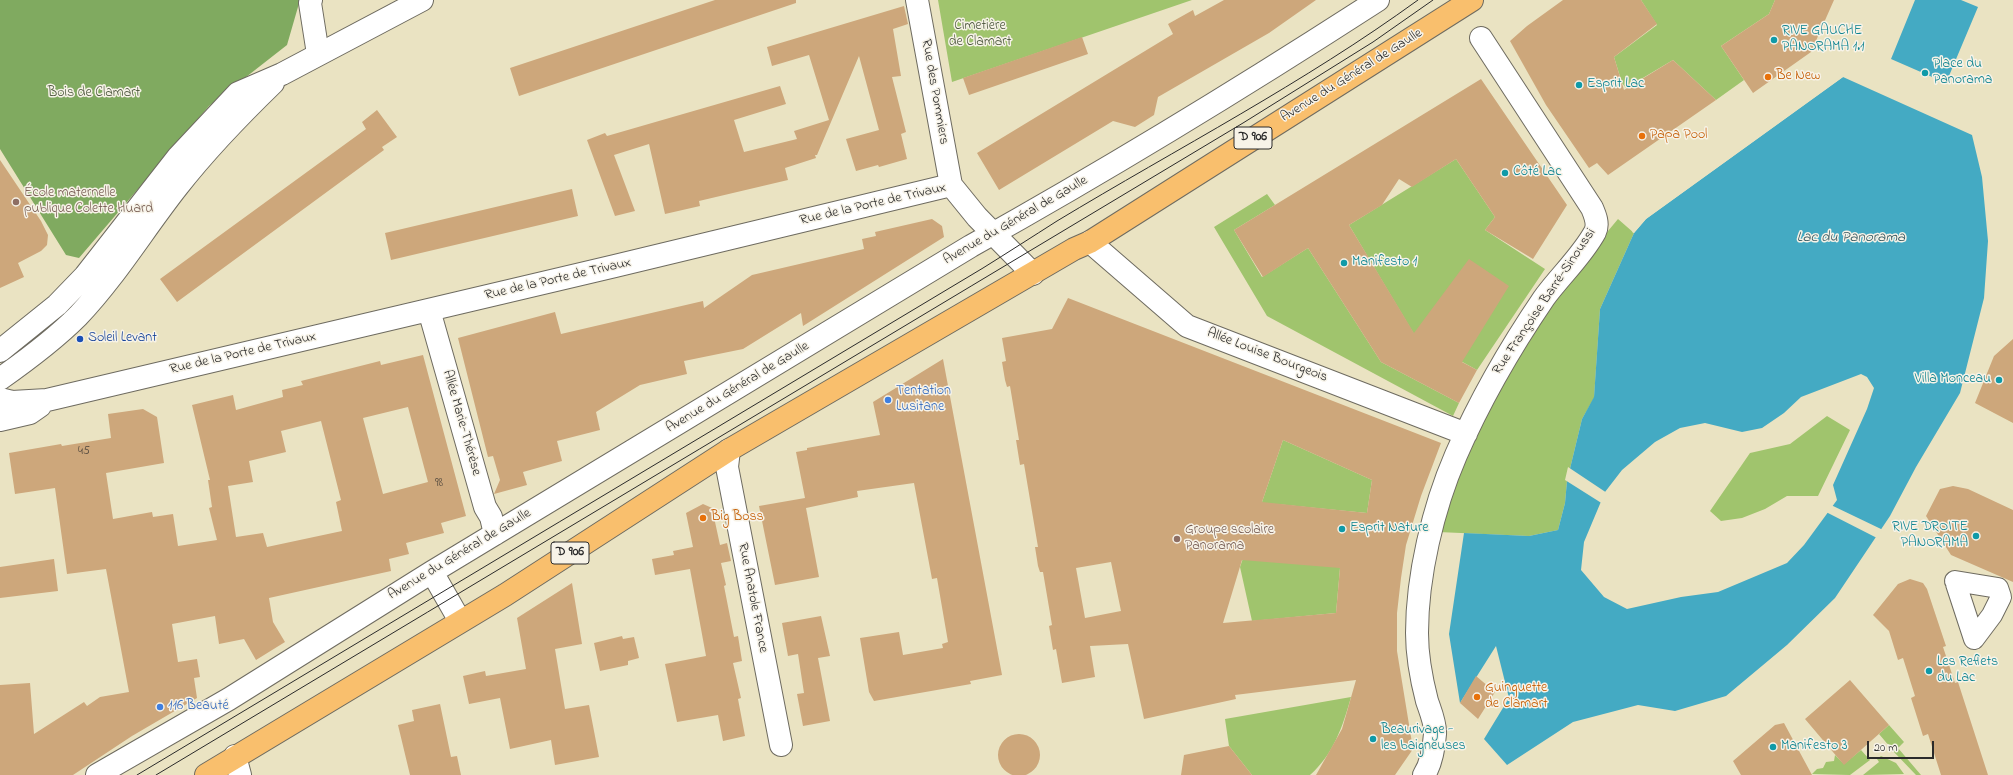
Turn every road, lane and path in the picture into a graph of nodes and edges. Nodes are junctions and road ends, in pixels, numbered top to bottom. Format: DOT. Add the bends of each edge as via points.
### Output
graph roads {
  1 [pos="311,0"];
  2 [pos="422,0"];
  3 [pos="917,0"];
  4 [pos="1378,0"];
  5 [pos="1472,0"];
  6 [pos="1481,38"];
  7 [pos="318,54"];
  8 [pos="282,74"];
  9 [pos="951,185"];
  10 [pos="994,233"];
  11 [pos="1090,242"];
  12 [pos="1033,274"];
  13 [pos="429,310"];
  14 [pos="0,351"];
  15 [pos="0,379"];
  16 [pos="0,399"];
  17 [pos="47,400"];
  18 [pos="0,420"];
  19 [pos="1466,434"];
  20 [pos="729,450"];
  21 [pos="495,534"];
  22 [pos="432,572"];
  23 [pos="460,621"];
  24 [pos="781,745"];
  25 [pos="237,766"];
  26 [pos="97,775"];
  27 [pos="206,775"];
  28 [pos="1424,775"];
  1 -- 7 [label="street"];
  2 -- 7 [label="street"];
  3 -- 9 [label="street, Rue des Pommiers"];
  4 -- 10 [label="street, Avenue du Général de Gaulle" via="1295,53"];
  5 -- 11 [label="main road, Avenue du Général de Gaulle / D 906"];
  6 -- 19 [label="street, Rue Françoise Barré-Sinoussi" via="1597,219 1596,230 1587,244 1545,298 1503,362"];
  7 -- 8 [label="street"];
  8 -- 14 [label="street" via="238,93 219,111 178,158 85,276 57,305"];
  8 -- 15 [label="street" via="218,138 178,186 116,271 77,316 24,362"];
  9 -- 10 [label="street, Rue de la Porte de Trivaux"];
  9 -- 13 [label="street, Rue de la Porte de Trivaux"];
  10 -- 12 [label="street, Rue de la Porte de Trivaux"];
  10 -- 21 [label="street, Avenue du Général de Gaulle"];
  11 -- 12 [label="main road, Avenue du Général de Gaulle / D 906"];
  11 -- 19 [label="street, Allée Louise Bourgeois" via="1187,326"];
  12 -- 20 [label="main road, Avenue du Général de Gaulle / D 906"];
  13 -- 17 [label="street, Rue de la Porte de Trivaux"];
  13 -- 21 [label="street, Allée Marie-Thérèse"];
  16 -- 17 [label="street, Rue de la Porte de Trivaux" via="12,402"];
  17 -- 18 [label="street, Rue de la Porte de Trivaux" via="30,413"];
  19 -- 28 [label="street, Rue Françoise Barré-Sinoussi" via="1443,491 1421,574 1417,652 1435,732 1429,766"];
  20 -- 23 [label="main road, Avenue du Général de Gaulle / D 906" via="505,595"];
  20 -- 24 [label="street, Rue Anatole France" via="727,467"];
  21 -- 22 [label="street, Avenue du Général de Gaulle"];
  22 -- 23 [label="street"];
  22 -- 26 [label="street, Avenue du Général de Gaulle" via="229,699"];
  23 -- 25 [label="main road, Avenue du Général de Gaulle / D 906"];
  25 -- 27 [label="main road, Avenue du Général de Gaulle / D 906"];
}
